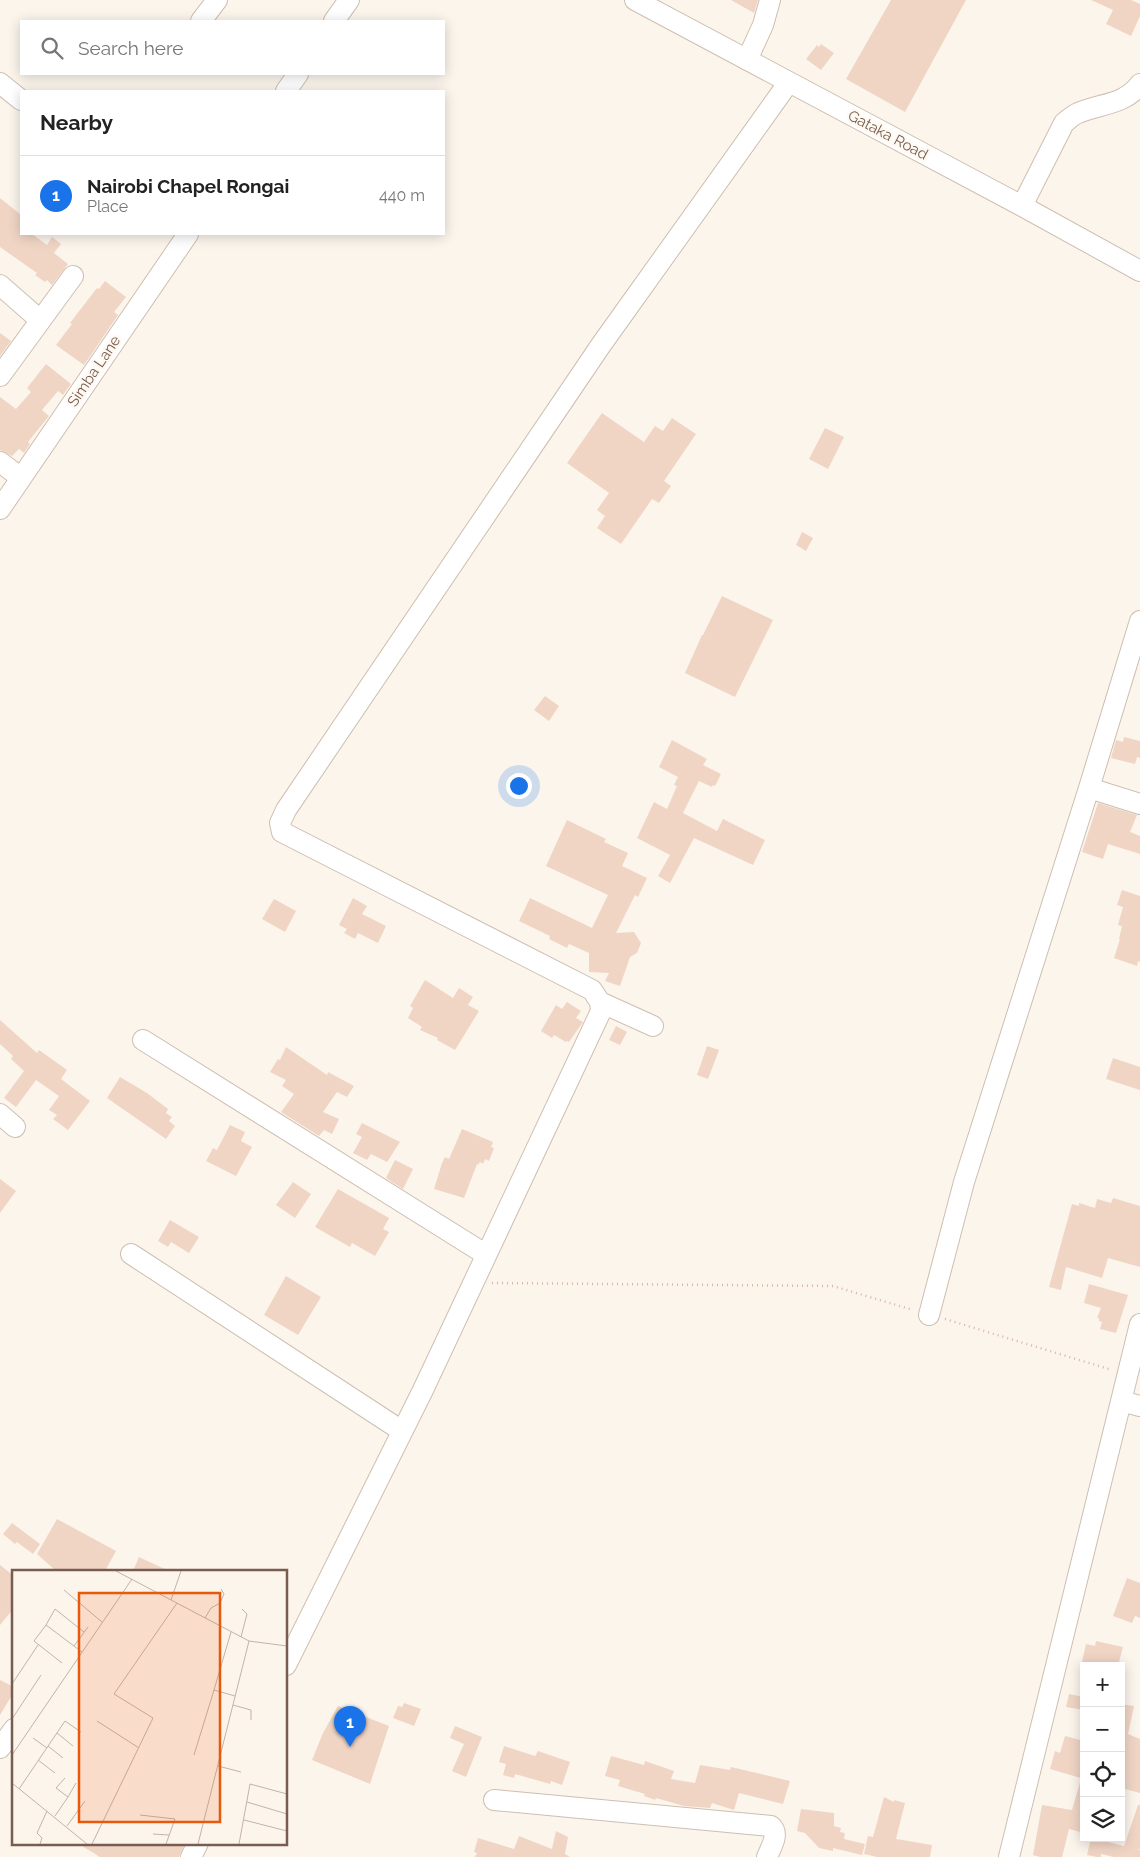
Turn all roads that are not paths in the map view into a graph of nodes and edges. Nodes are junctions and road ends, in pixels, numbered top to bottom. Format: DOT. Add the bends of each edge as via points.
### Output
graph roads {
  1 [pos="216,0"];
  2 [pos="349,0"];
  3 [pos="635,0"];
  4 [pos="770,0"];
  5 [pos="202,20"];
  6 [pos="335,20"];
  7 [pos="747,60"];
  8 [pos="297,75"];
  9 [pos="789,82"];
  10 [pos="0,83"];
  11 [pos="1140,84"];
  12 [pos="287,90"];
  13 [pos="20,99"];
  14 [pos="1022,206"];
  15 [pos="186,235"];
  16 [pos="1140,271"];
  17 [pos="73,276"];
  18 [pos="0,285"];
  19 [pos="40,320"];
  20 [pos="0,376"];
  21 [pos="0,462"];
  22 [pos="21,478"];
  23 [pos="0,509"];
  24 [pos="1140,621"];
  25 [pos="1089,788"];
  26 [pos="1140,804"];
  27 [pos="600,1002"];
  28 [pos="654,1026"];
  29 [pos="142,1040"];
  30 [pos="131,1254"];
  31 [pos="485,1254"];
  32 [pos="929,1314"];
  33 [pos="1140,1324"];
  34 [pos="1131,1403"];
  35 [pos="402,1431"];
  36 [pos="288,1661"];
  37 [pos="12,1732"];
  38 [pos="0,1748"];
  39 [pos="494,1800"];
  40 [pos="198,1844"];
  41 [pos="191,1857"];
  42 [pos="767,1857"];
  43 [pos="1010,1857"];
  1 -- 5 [label="street"];
  2 -- 6 [label="street"];
  3 -- 7 [label="street, Gataka Road"];
  4 -- 7 [label="street"];
  7 -- 9 [label="street, Gataka Road"];
  8 -- 12 [label="street"];
  9 -- 14 [label="street, Gataka Road"];
  9 -- 27 [label="street" via="601,345 280,823 282,832 592,990"];
  10 -- 13 [label="street"];
  11 -- 14 [label="street" via="1126,98 1075,114 1064,123"];
  14 -- 16 [label="street, Gataka Road"];
  15 -- 22 [label="street, Simba Lane"];
  17 -- 19 [label="street"];
  18 -- 19 [label="street"];
  19 -- 20 [label="street"];
  21 -- 22 [label="street"];
  22 -- 23 [label="street, Simba Lane"];
  24 -- 25 [label="street"];
  25 -- 26 [label="street"];
  25 -- 32 [label="street" via="964,1182"];
  27 -- 28 [label="street"];
  27 -- 31 [label="street" via="600,1011"];
  29 -- 31 [label="street"];
  30 -- 35 [label="street"];
  31 -- 35 [label="street"];
  33 -- 34 [label="street" via="1128,1374"];
  34 -- 43 [label="street"];
  35 -- 36 [label="street"];
  37 -- 38 [label="street"];
  39 -- 42 [label="street" via="770,1826 776,1835"];
  40 -- 41 [label="street"];
}
